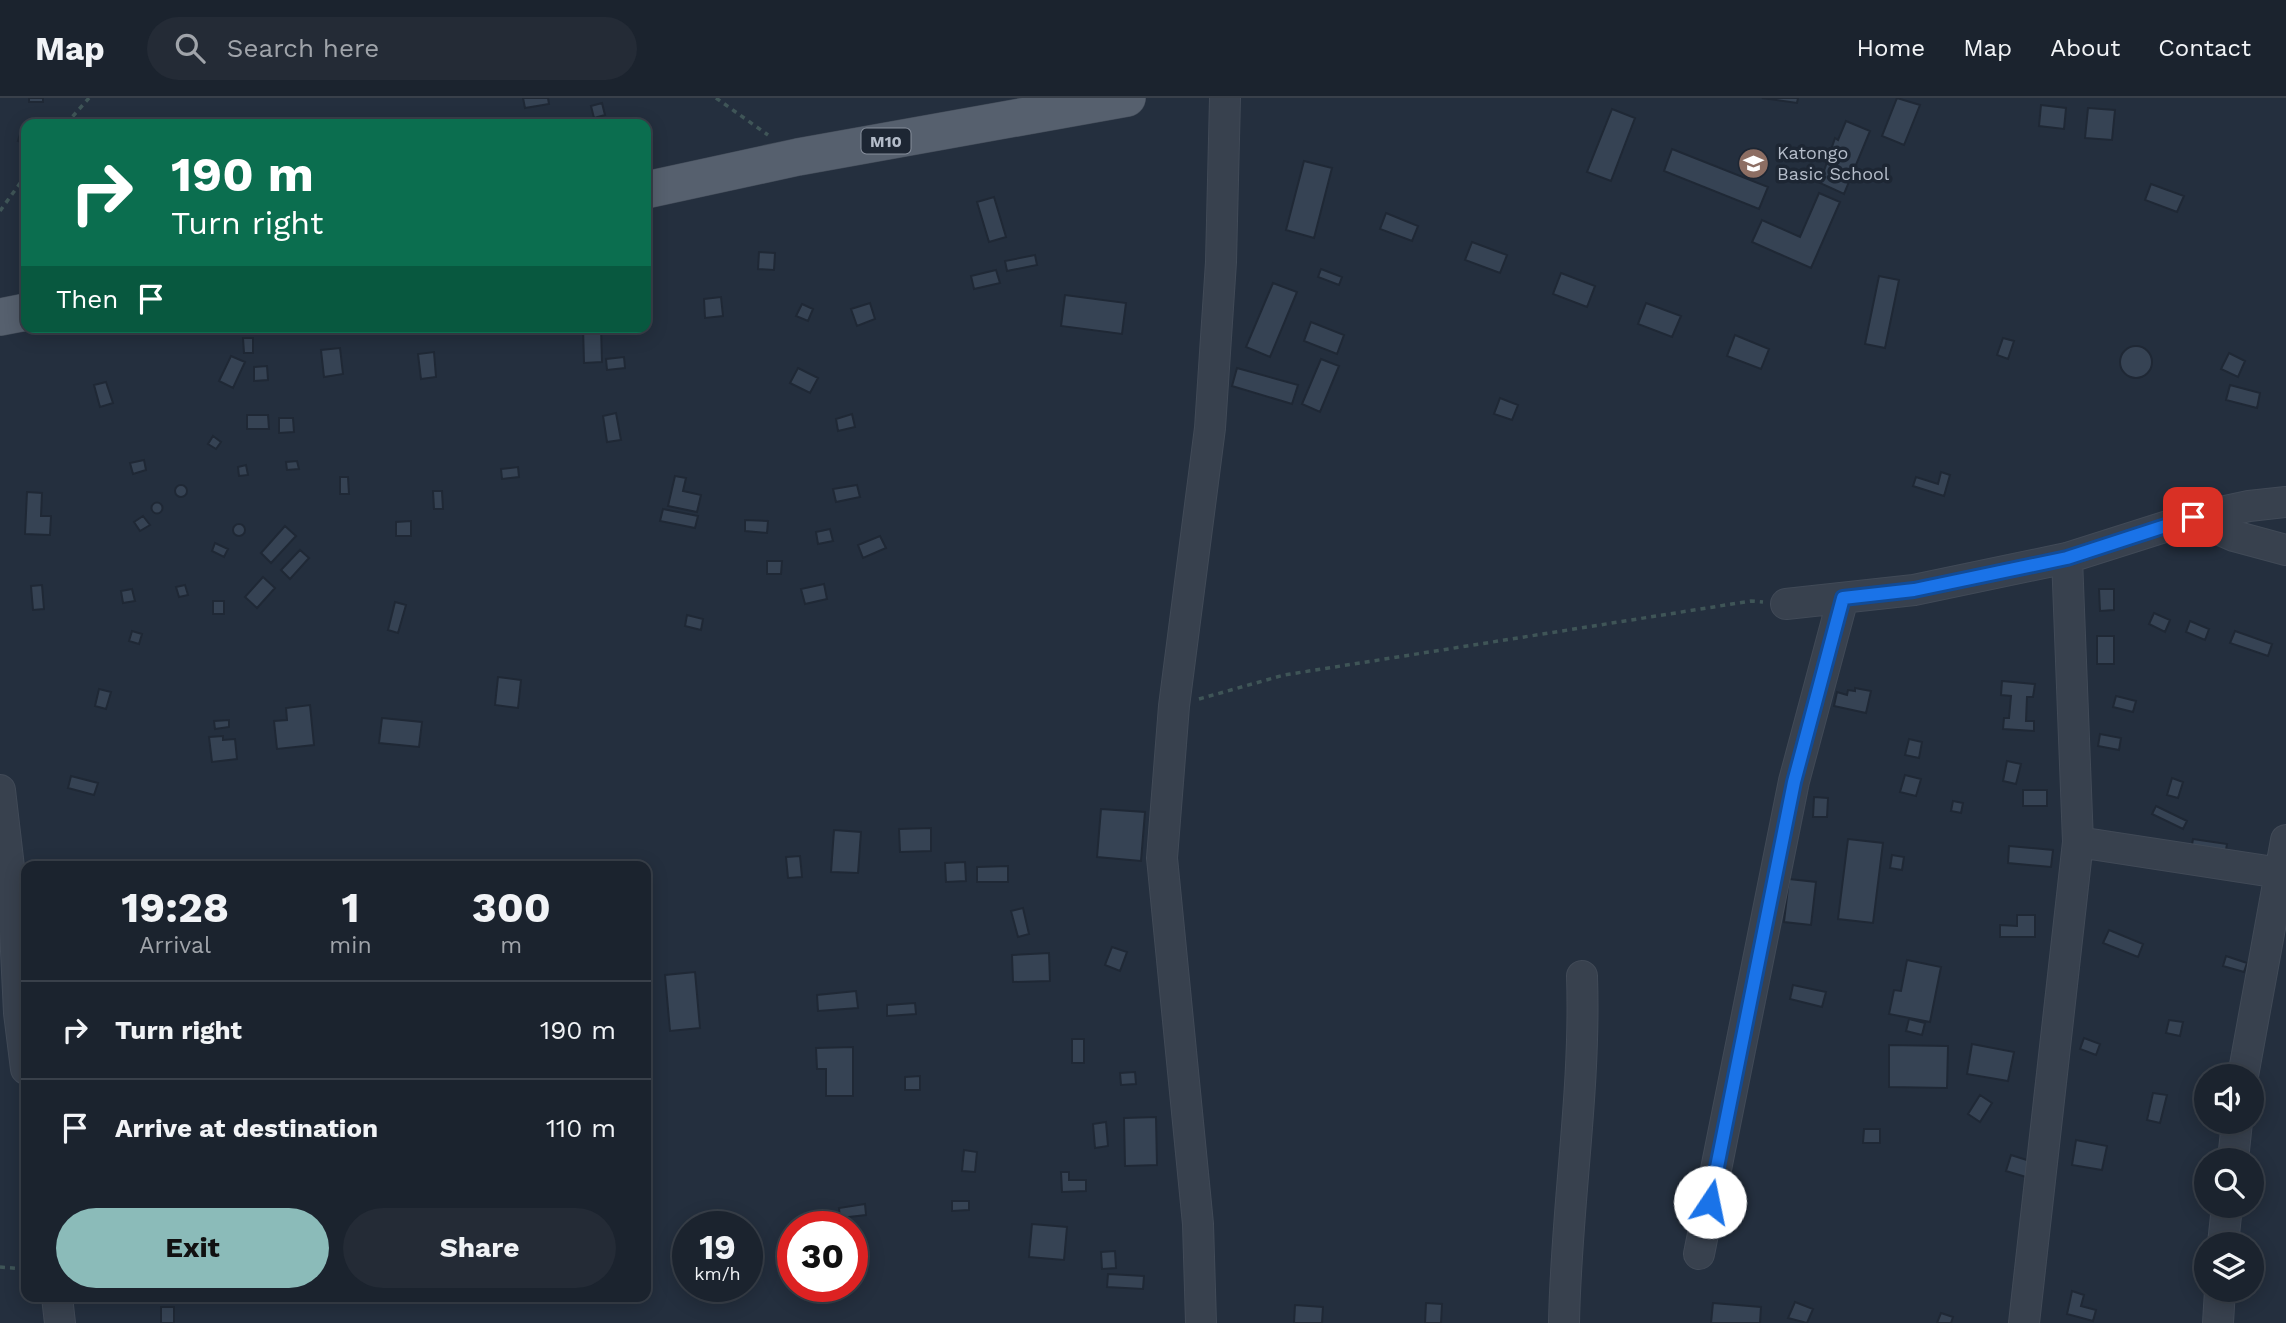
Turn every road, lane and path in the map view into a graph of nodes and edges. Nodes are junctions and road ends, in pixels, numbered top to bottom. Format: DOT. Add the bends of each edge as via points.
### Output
graph roads {
  1 [pos="89,98"];
  2 [pos="716,98"];
  3 [pos="1127,98"];
  4 [pos="1225,98"];
  5 [pos="70,119"];
  6 [pos="798,157"];
  7 [pos="21,182"];
  8 [pos="651,189"];
  9 [pos="0,211"];
  10 [pos="21,313"];
  11 [pos="0,317"];
  12 [pos="2286,502"];
  13 [pos="2193,517"];
  14 [pos="2286,550"];
  15 [pos="2067,558"];
  16 [pos="1843,598"];
  17 [pos="1786,604"];
  18 [pos="1174,706"];
  19 [pos="0,790"];
  20 [pos="2286,840"];
  21 [pos="2078,842"];
  22 [pos="2282,873"];
  23 [pos="1582,976"];
  24 [pos="21,1029"];
  25 [pos="2245,1064"];
  26 [pos="1699,1254"];
  27 [pos="0,1267"];
  28 [pos="21,1269"];
  29 [pos="58,1302"];
  30 [pos="2219,1302"];
  31 [pos="60,1323"];
  32 [pos="1201,1323"];
  33 [pos="1564,1323"];
  34 [pos="2024,1323"];
  35 [pos="2218,1323"];
  1 -- 5 [label="path"];
  2 -- 6 [label="path"];
  3 -- 6 [label="main road, M10"];
  4 -- 18 [label="street" via="1210,428"];
  6 -- 8 [label="main road, M10"];
  7 -- 9 [label="path"];
  10 -- 11 [label="main road"];
  12 -- 13 [label="street"];
  13 -- 14 [label="street" via="2234,536"];
  13 -- 15 [label="street"];
  15 -- 16 [label="street" via="1914,590"];
  15 -- 21 [label="street"];
  16 -- 17 [label="street"];
  16 -- 26 [label="street" via="1794,782"];
  17 -- 18 [label="path" via="1751,601 1284,675"];
  18 -- 32 [label="street" via="1161,858 1198,1224"];
  19 -- 24 [label="street"];
  20 -- 22 [label="street"];
  21 -- 22 [label="street"];
  21 -- 34 [label="street"];
  22 -- 25 [label="street"];
  23 -- 33 [label="street" via="1581,1092 1565,1256"];
  27 -- 28 [label="path"];
  29 -- 31 [label="street"];
  30 -- 35 [label="street"];
}
